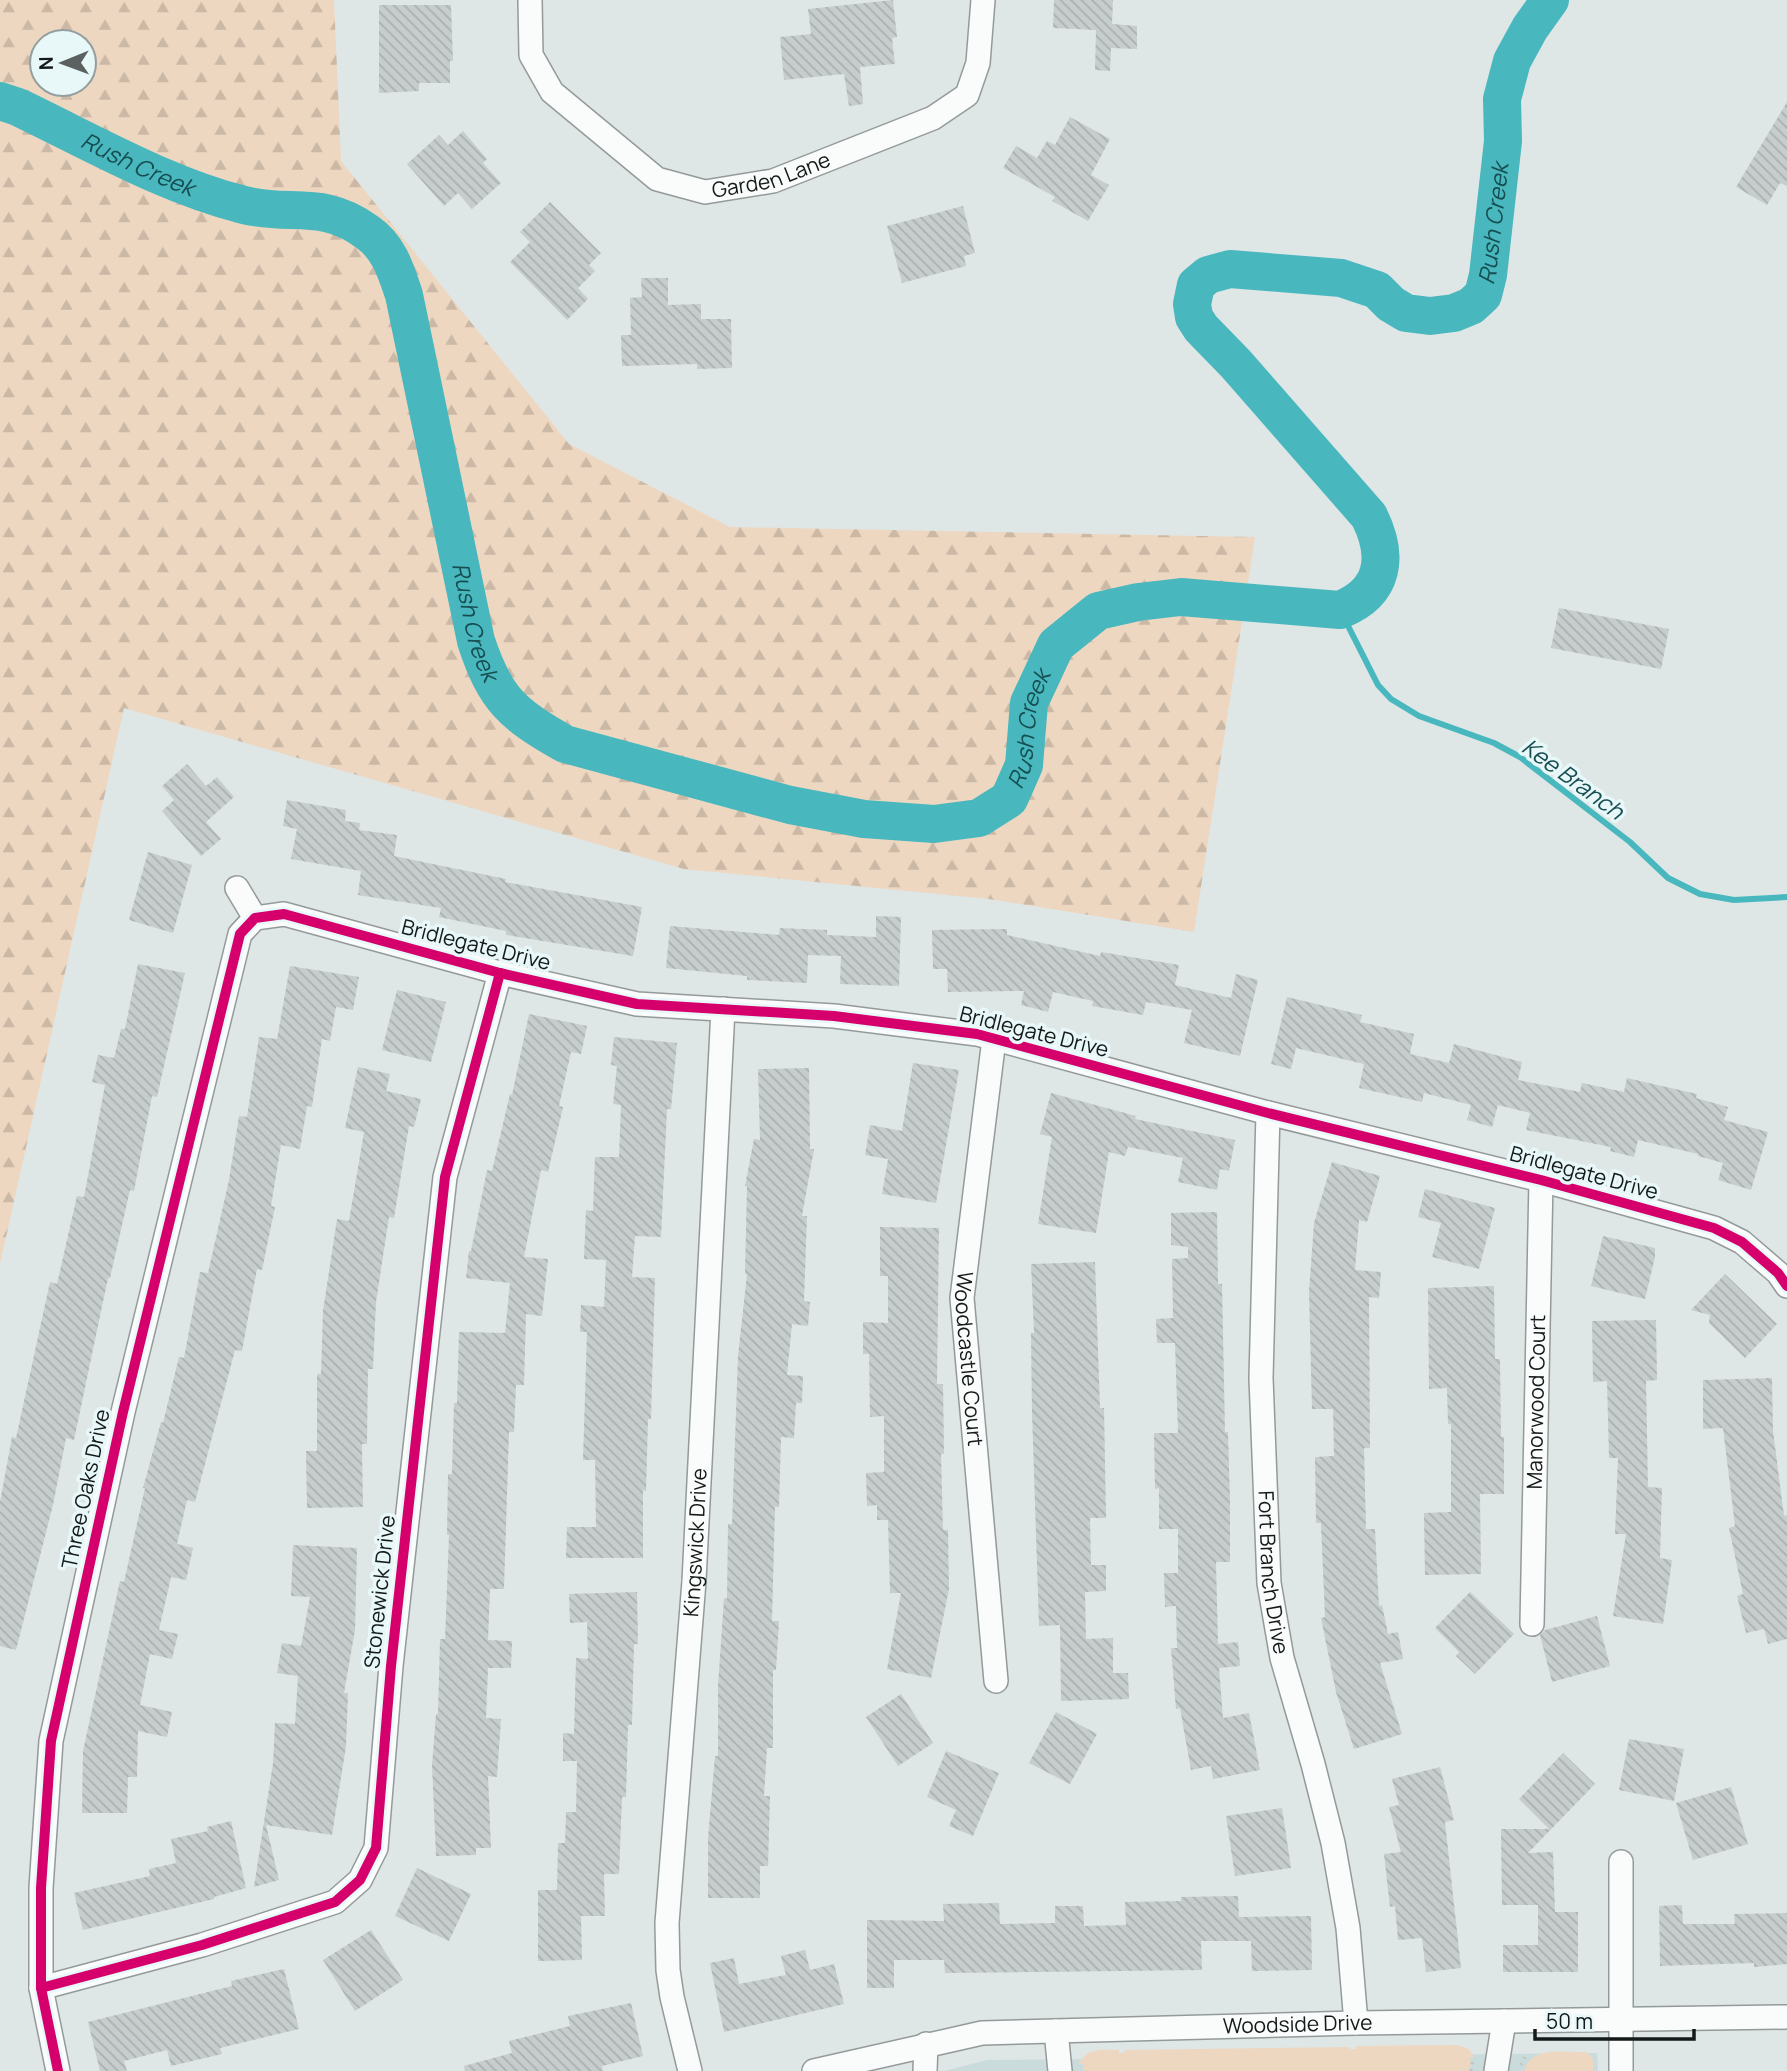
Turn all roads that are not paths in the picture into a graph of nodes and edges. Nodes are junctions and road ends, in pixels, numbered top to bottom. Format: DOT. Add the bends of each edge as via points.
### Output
graph roads {
  1 [pos="530,0"];
  2 [pos="983,0"];
  3 [pos="237,888"];
  4 [pos="250,922"];
  5 [pos="500,972"];
  6 [pos="723,1010"];
  7 [pos="994,1039"];
  8 [pos="1268,1112"];
  9 [pos="1541,1180"];
  10 [pos="1787,1286"];
  11 [pos="1532,1624"];
  12 [pos="996,1681"];
  13 [pos="1621,1862"];
  14 [pos="41,1988"];
  15 [pos="1787,2017"];
  16 [pos="1621,2020"];
  17 [pos="1504,2021"];
  18 [pos="1356,2023"];
  19 [pos="1056,2031"];
  20 [pos="926,2045"];
  21 [pos="58,2071"];
  22 [pos="690,2071"];
  23 [pos="814,2071"];
  24 [pos="925,2071"];
  25 [pos="1060,2071"];
  26 [pos="1496,2071"];
  27 [pos="1621,2071"];
  1 -- 2 [label="street, Garden Lane" via="531,55 552,92 657,179 705,192 772,181 933,118 967,95 978,63"];
  3 -- 4 [label="street"];
  4 -- 5 [label="street, Bridlegate Drive" via="284,914"];
  4 -- 14 [label="street, Three Oaks Drive" via="240,934 122,1412 51,1741 41,1888"];
  5 -- 6 [label="street, Bridlegate Drive" via="637,1004"];
  5 -- 14 [label="street, Stonewick Drive" via="445,1177 391,1666 376,1848 360,1880 335,1902 202,1945"];
  6 -- 7 [label="street, Bridlegate Drive" via="834,1016"];
  6 -- 22 [label="street, Kingswick Drive" via="694,1581 667,1923 672,1997"];
  7 -- 8 [label="street, Bridlegate Drive"];
  7 -- 12 [label="street, Woodcastle Court" via="962,1298"];
  8 -- 9 [label="street, Bridlegate Drive"];
  8 -- 18 [label="street, Fort Branch Drive" via="1261,1378 1269,1583 1282,1658 1333,1843 1348,1928"];
  9 -- 10 [label="street, Bridlegate Drive" via="1714,1228 1742,1242"];
  9 -- 11 [label="street, Manorwood Court"];
  13 -- 16 [label="street"];
  14 -- 21 [label="street, Three Oaks Drive"];
  15 -- 16 [label="street, Woodside Drive"];
  16 -- 17 [label="street, Woodside Drive"];
  16 -- 27 [label="street"];
  17 -- 18 [label="street, Woodside Drive"];
  17 -- 26 [label="street"];
  18 -- 19 [label="street, Woodside Drive"];
  19 -- 20 [label="street, Woodside Drive" via="982,2033"];
  19 -- 25 [label="street"];
  20 -- 23 [label="street, Woodside Drive"];
  20 -- 24 [label="street"];
}
